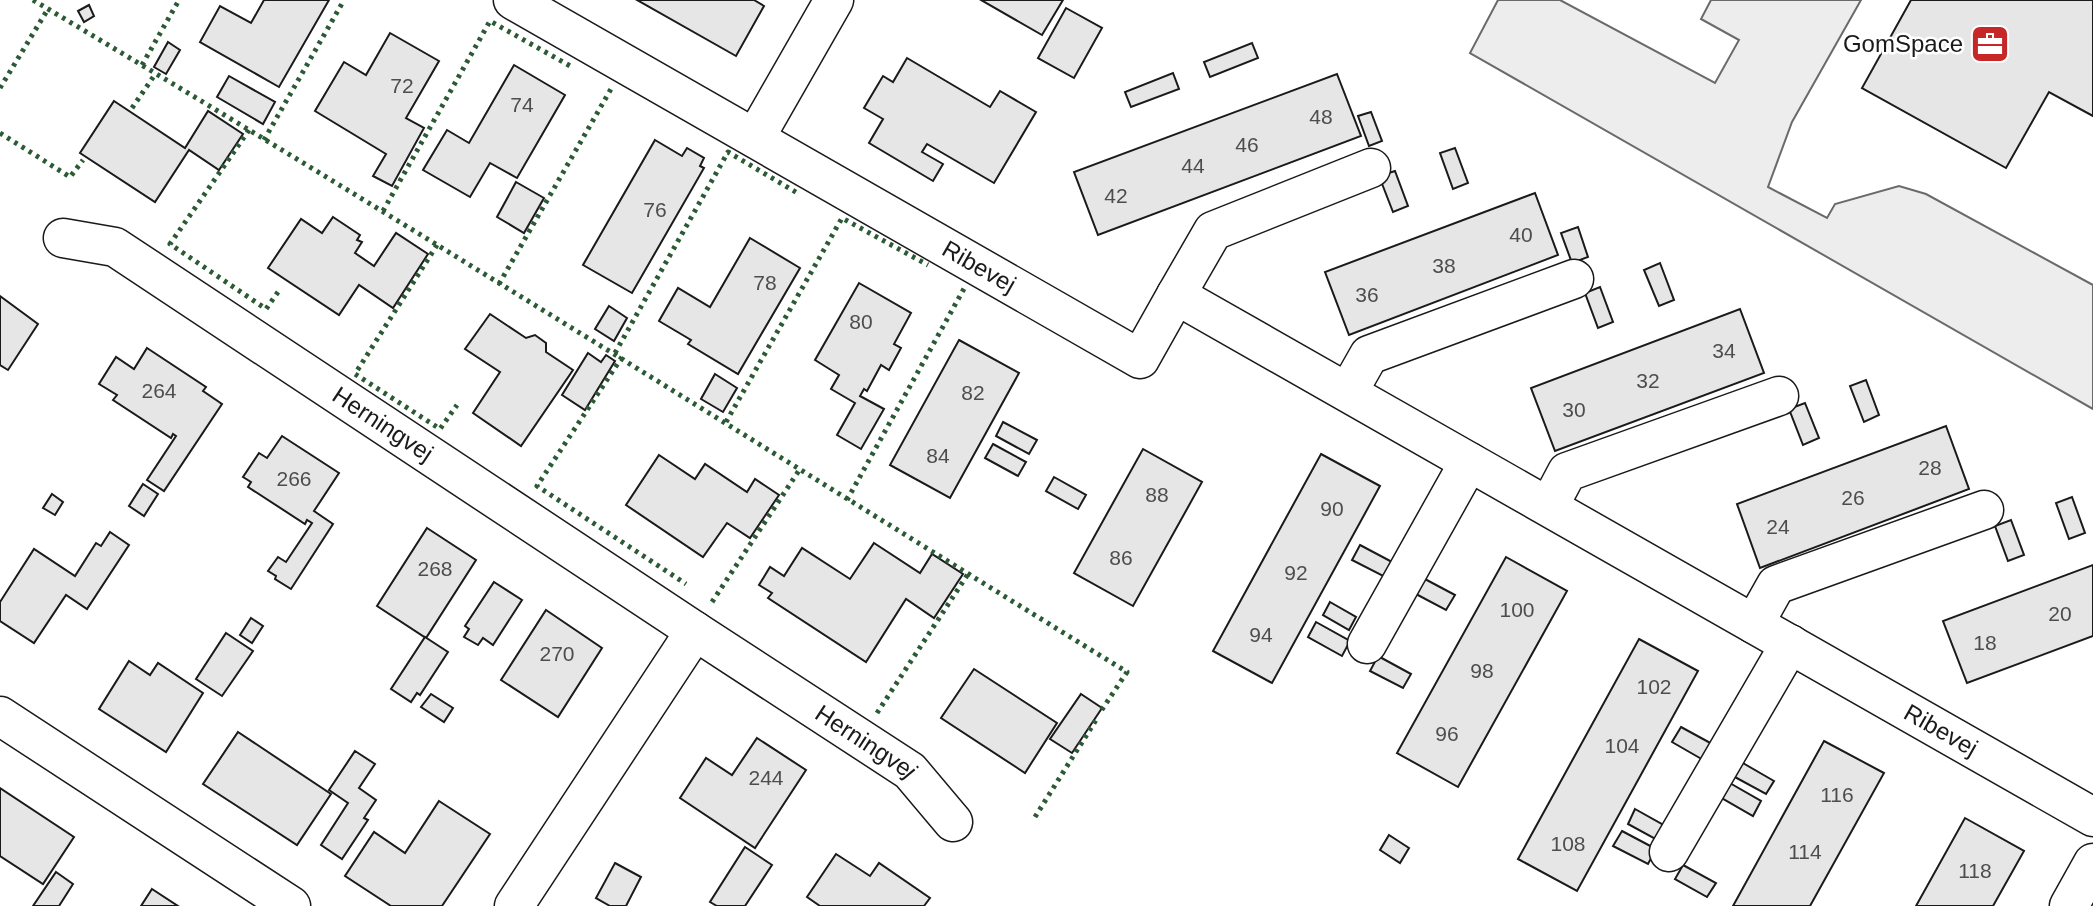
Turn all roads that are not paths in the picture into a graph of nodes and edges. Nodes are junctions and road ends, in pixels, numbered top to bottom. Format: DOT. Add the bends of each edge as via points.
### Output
graph roads {
  1 [pos="513,0"];
  2 [pos="834,0"];
  3 [pos="755,138"];
  4 [pos="1371,168"];
  5 [pos="63,238"];
  6 [pos="1574,279"];
  7 [pos="1176,295"];
  8 [pos="1348,392"];
  9 [pos="1779,396"];
  10 [pos="1469,462"];
  11 [pos="1549,506"];
  12 [pos="1984,510"];
  13 [pos="1754,624"];
  14 [pos="695,631"];
  15 [pos="1367,644"];
  16 [pos="1790,644"];
  17 [pos="0,716"];
  18 [pos="2093,817"];
  19 [pos="953,822"];
  20 [pos="1670,852"];
  21 [pos="291,906"];
  22 [pos="514,906"];
  1 -- 3 [label="street, Ribevej"];
  2 -- 3 [label="street"];
  3 -- 7 [label="street, Ribevej" via="1140,359"];
  4 -- 7 [label="street, Ribevej" via="1213,231"];
  5 -- 14 [label="street, Herningvej" via="115,247"];
  6 -- 8 [label="street" via="1369,355"];
  7 -- 8 [label="street, Ribevej"];
  8 -- 10 [label="street, Ribevej"];
  9 -- 11 [label="street" via="1567,472"];
  10 -- 11 [label="street, Ribevej"];
  10 -- 15 [label="street"];
  11 -- 13 [label="street, Ribevej"];
  12 -- 13 [label="street" via="1776,585"];
  13 -- 16 [label="street, Ribevej"];
  14 -- 19 [label="street, Herningvej" via="910,771"];
  14 -- 22 [label="street"];
  16 -- 18 [label="street, Ribevej"];
  16 -- 20 [label="street"];
  17 -- 21 [label="street"];
}
